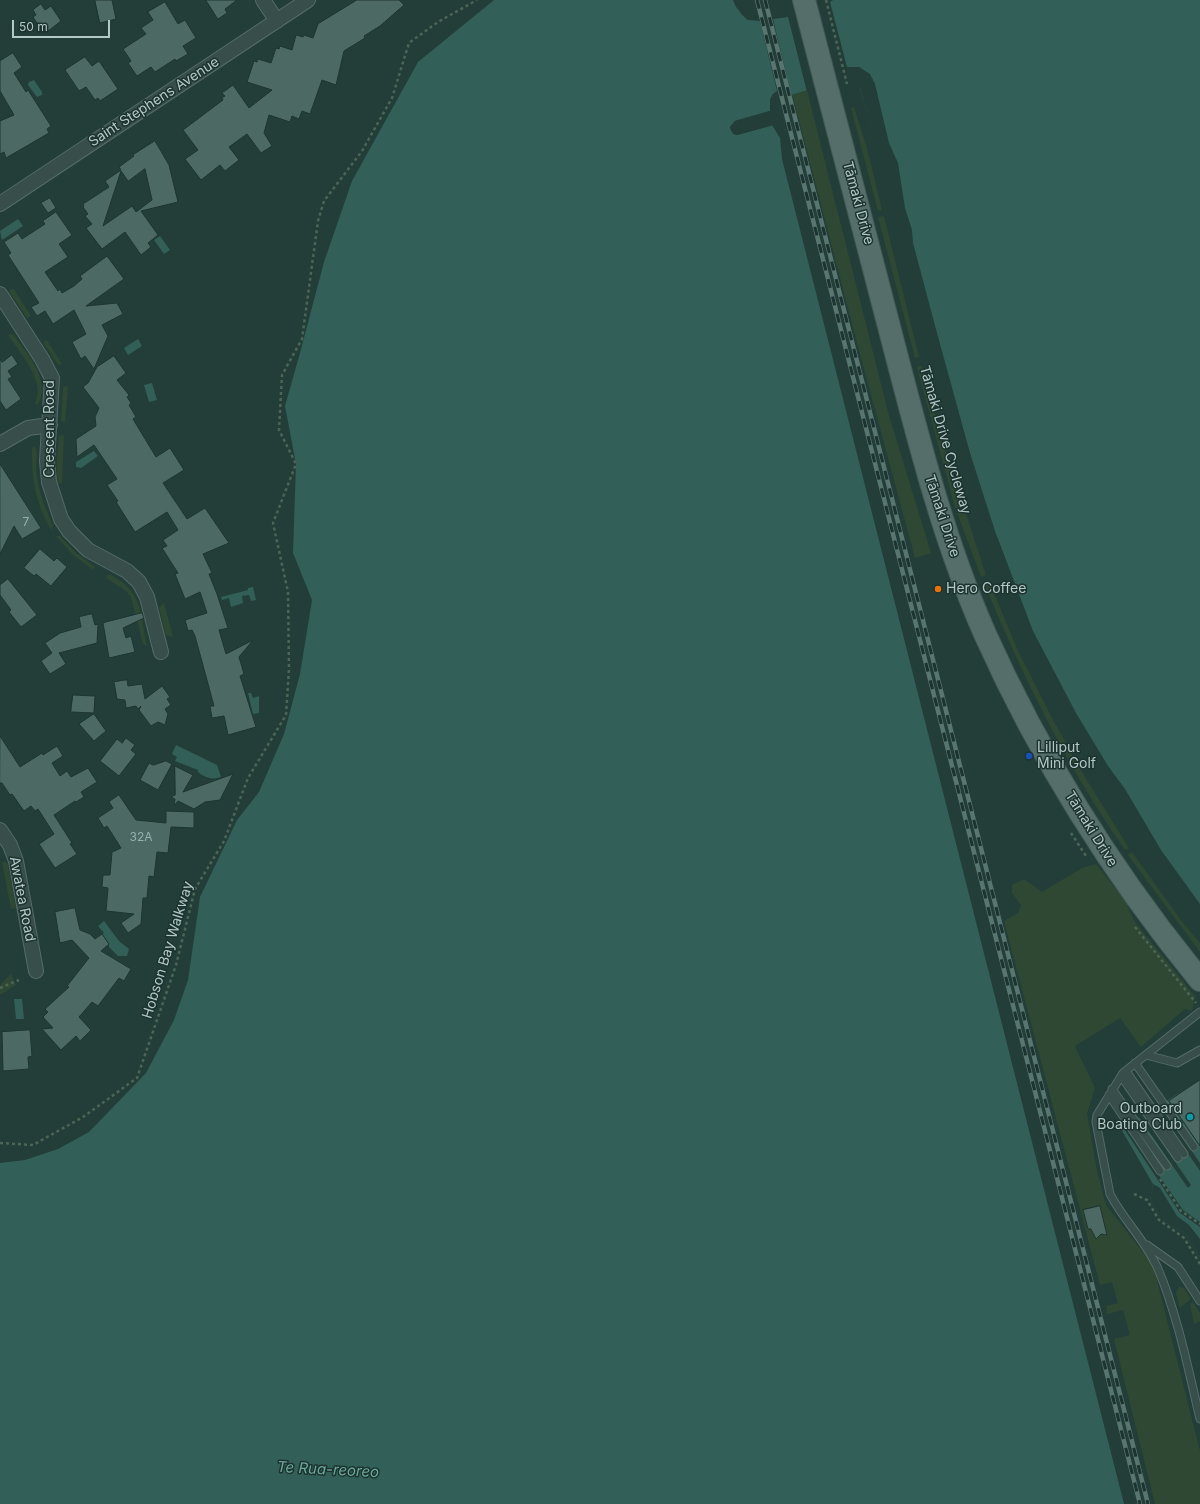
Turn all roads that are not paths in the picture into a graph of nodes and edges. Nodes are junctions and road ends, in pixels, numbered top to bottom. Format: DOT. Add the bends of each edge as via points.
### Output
graph roads {
  1 [pos="263,0"];
  2 [pos="308,0"];
  3 [pos="804,0"];
  4 [pos="277,21"];
  5 [pos="0,204"];
  6 [pos="0,294"];
  7 [pos="50,425"];
  8 [pos="0,444"];
  9 [pos="161,652"];
  10 [pos="0,830"];
  11 [pos="36,971"];
  12 [pos="1200,980"];
  13 [pos="1200,1012"];
  14 [pos="1199,1052"];
  15 [pos="1146,1054"];
  16 [pos="1136,1063"];
  17 [pos="1123,1073"];
  18 [pos="1110,1092"];
  19 [pos="1194,1147"];
  20 [pos="1184,1154"];
  21 [pos="1178,1158"];
  22 [pos="1167,1166"];
  23 [pos="1160,1171"];
  24 [pos="1145,1243"];
  25 [pos="1200,1301"];
  26 [pos="1198,1406"];
  27 [pos="1200,1419"];
  1 -- 4 [label="street"];
  2 -- 4 [label="street, Saint Stephens Avenue"];
  3 -- 12 [label="main road, Tāmaki Drive" via="838,86 928,475 955,557 985,634 1025,716 1072,801 1134,894"];
  4 -- 5 [label="street, Saint Stephens Avenue"];
  6 -- 7 [label="street, Crescent Road" via="50,372"];
  7 -- 8 [label="street" via="28,428"];
  7 -- 9 [label="street, Crescent Road" via="48,471 61,519 74,537 88,550 127,571 139,582 147,597"];
  10 -- 11 [label="street, Awatea Road" via="10,845 16,861"];
  13 -- 15 [label="lane"];
  14 -- 15 [label="lane" via="1177,1063"];
  15 -- 16 [label="lane"];
  16 -- 17 [label="lane"];
  16 -- 19 [label="lane"];
  17 -- 18 [label="lane"];
  17 -- 20 [label="lane"];
  17 -- 21 [label="lane"];
  18 -- 22 [label="lane"];
  18 -- 23 [label="lane"];
  18 -- 24 [label="lane" via="1097,1115 1096,1122 1110,1194"];
  24 -- 25 [label="lane" via="1178,1267"];
  24 -- 26 [label="lane" via="1158,1268 1169,1299"];
  26 -- 27 [label="lane"];
}
